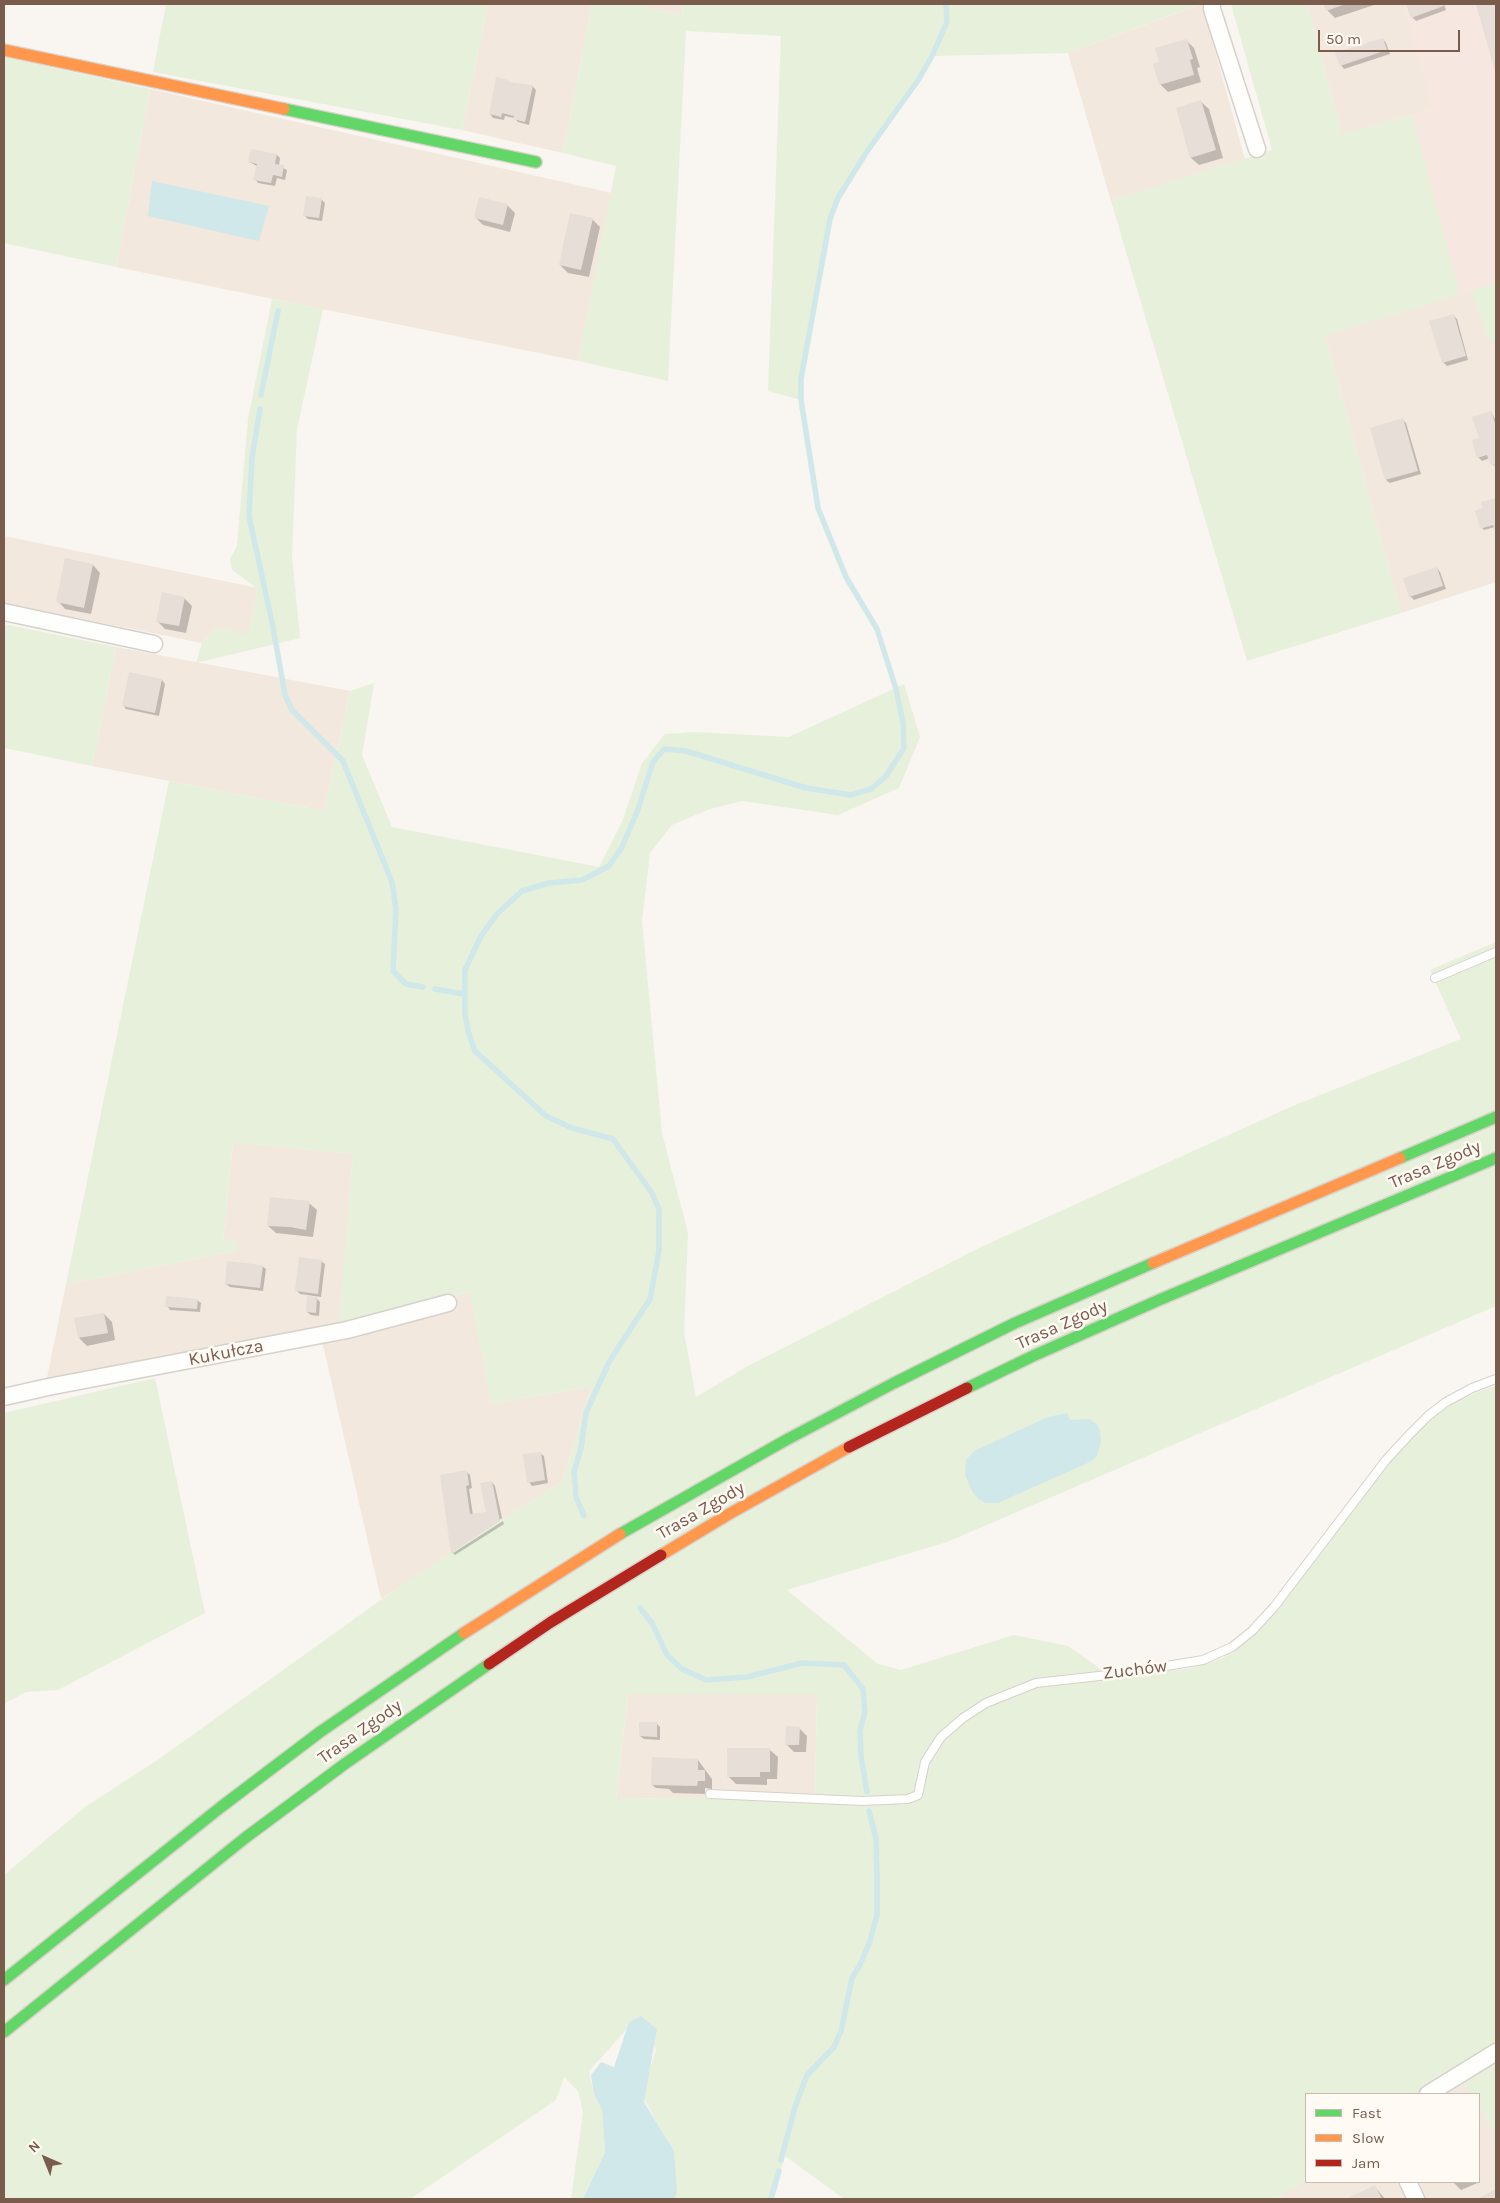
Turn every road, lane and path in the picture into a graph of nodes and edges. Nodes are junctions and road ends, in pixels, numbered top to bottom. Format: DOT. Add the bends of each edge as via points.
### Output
graph roads {
  1 [pos="1212,4"];
  2 [pos="4,50"];
  3 [pos="1257,149"];
  4 [pos="536,162"];
  5 [pos="4,612"];
  6 [pos="154,644"];
  7 [pos="1496,952"];
  8 [pos="1435,978"];
  9 [pos="1496,1117"];
  10 [pos="1496,1122"];
  11 [pos="1452,1135"];
  12 [pos="1496,1154"];
  13 [pos="1496,1158"];
  14 [pos="1465,1172"];
  15 [pos="448,1304"];
  16 [pos="1496,1379"];
  17 [pos="4,1397"];
  18 [pos="710,1794"];
  19 [pos="4,1980"];
  20 [pos="4,2032"];
  21 [pos="1496,2052"];
  22 [pos="1430,2093"];
  23 [pos="1408,2183"];
  24 [pos="1416,2199"];
  1 -- 3 [label="street"];
  2 -- 4 [label="main road"];
  5 -- 6 [label="street"];
  7 -- 8 [label="lane"];
  9 -- 11 [label="main road, Trasa Zgody"];
  10 -- 11 [label="lane"];
  11 -- 19 [label="main road, Trasa Zgody" via="1015,1323 786,1440 631,1527 434,1652 320,1732"];
  12 -- 14 [label="lane"];
  13 -- 14 [label="main road, Trasa Zgody"];
  14 -- 20 [label="main road, Trasa Zgody" via="1034,1356 908,1416 714,1523 551,1622 346,1763 244,1838"];
  15 -- 17 [label="street, Kukułcza" via="347,1330"];
  16 -- 18 [label="lane, Zuchów" via="1472,1388 1428,1415 1386,1460 1274,1607 1232,1647 1203,1660 1036,1683 986,1702 941,1737 925,1762 918,1795 908,1800"];
  21 -- 22 [label="street"];
  23 -- 24 [label="street"];
}
